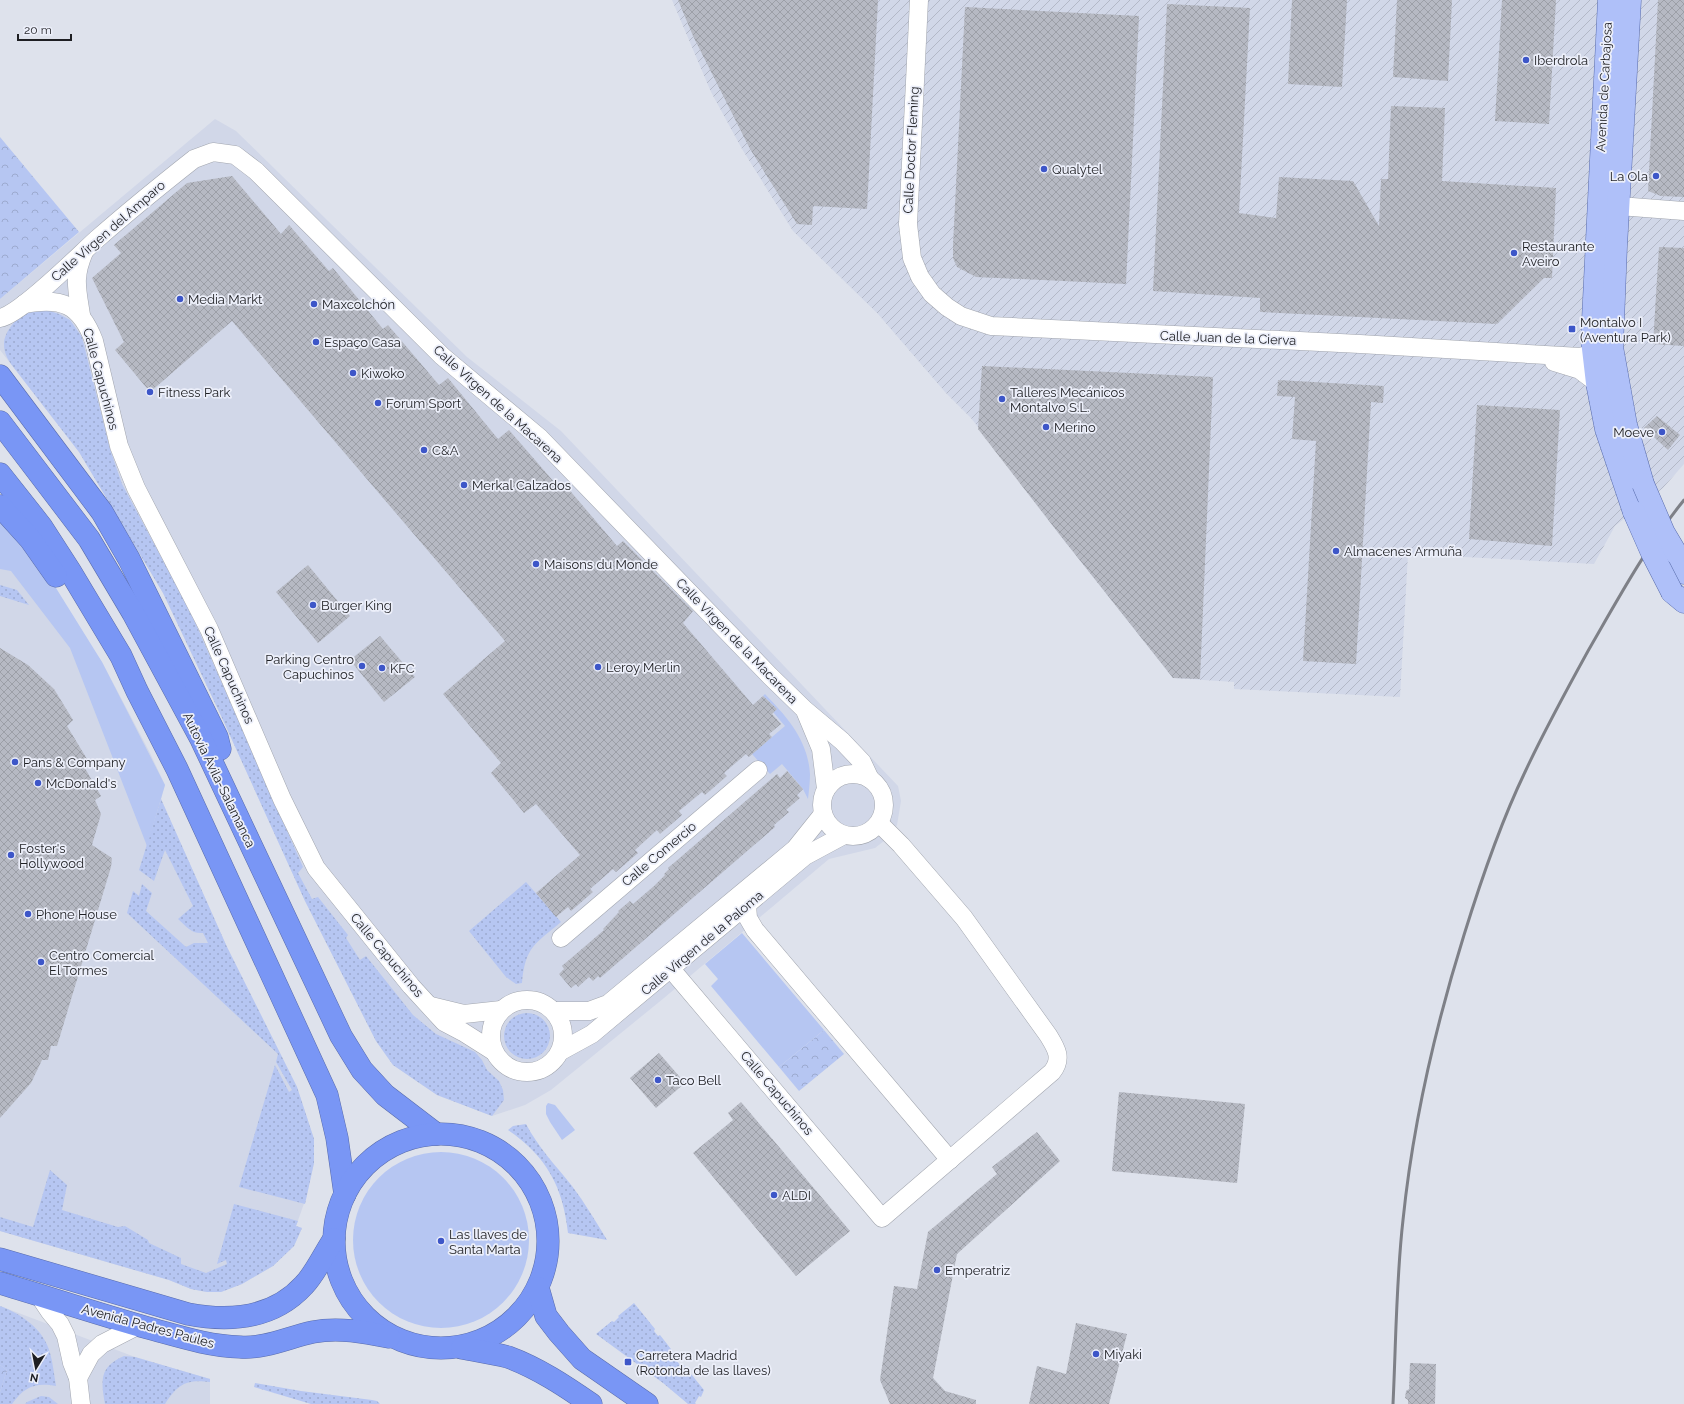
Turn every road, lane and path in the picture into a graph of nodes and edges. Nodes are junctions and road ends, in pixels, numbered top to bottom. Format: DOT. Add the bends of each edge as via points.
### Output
graph roads {
  1 [pos="918,0"];
  2 [pos="1609,0"];
  3 [pos="1630,0"];
  4 [pos="213,152"];
  5 [pos="1619,206"];
  6 [pos="1684,211"];
  7 [pos="84,251"];
  8 [pos="932,294"];
  9 [pos="24,304"];
  10 [pos="81,315"];
  11 [pos="2,322"];
  12 [pos="1603,350"];
  13 [pos="1533,354"];
  14 [pos="0,376"];
  15 [pos="1597,383"];
  16 [pos="0,422"];
  17 [pos="0,474"];
  18 [pos="0,506"];
  19 [pos="1680,563"];
  20 [pos="1678,597"];
  21 [pos="137,691"];
  22 [pos="804,710"];
  23 [pos="758,770"];
  24 [pos="870,779"];
  25 [pos="826,789"];
  26 [pos="823,814"];
  27 [pos="879,823"];
  28 [pos="242,827"];
  29 [pos="844,835"];
  30 [pos="747,905"];
  31 [pos="561,938"];
  32 [pos="671,968"];
  33 [pos="431,1006"];
  34 [pos="501,1010"];
  35 [pos="554,1011"];
  36 [pos="493,1051"];
  37 [pos="561,1051"];
  38 [pos="436,1134"];
  39 [pos="950,1160"];
  40 [pos="344,1194"];
  41 [pos="334,1239"];
  42 [pos="0,1259"];
  43 [pos="0,1283"];
  44 [pos="538,1288"];
  45 [pos="38,1294"];
  46 [pos="138,1325"];
  47 [pos="394,1338"];
  48 [pos="459,1347"];
  49 [pos="78,1378"];
  50 [pos="81,1404"];
  51 [pos="591,1404"];
  52 [pos="647,1404"];
  1 -- 8 [label="street, Calle Doctor Fleming" via="908,224 912,258 920,277"];
  2 -- 12 [label="main road, Avenida de Carbajosa" via="1592,340"];
  3 -- 5 [label="main road, Avenida de Carbajosa"];
  4 -- 7 [label="street, Calle Virgen del Amparo" via="194,159"];
  4 -- 22 [label="street, Calle Virgen de la Macarena" via="235,155 256,171 442,356 540,438"];
  5 -- 6 [label="street"];
  5 -- 12 [label="main road, Avenida de Carbajosa"];
  7 -- 9 [label="street, Calle Virgen del Amparo"];
  7 -- 10 [label="street, Calle Capuchinos" via="77,268 76,283"];
  8 -- 13 [label="street, Calle Juan de la Cierva" via="961,316 991,326"];
  9 -- 10 [label="street, Calle Capuchinos" via="44,300 72,308"];
  9 -- 11 [label="street, Calle Virgen del Amparo"];
  10 -- 33 [label="street, Calle Capuchinos" via="94,341 119,446 136,488 210,629 282,798 316,868 411,986"];
  12 -- 13 [label="street, Calle Juan de la Cierva" via="1580,356"];
  12 -- 15 [label="main road, Avenida de Carbajosa"];
  12 -- 19 [label="main road, Avenida de Carbajosa, bridge" via="1643,484"];
  13 -- 15 [label="street, Calle Juan de la Cierva" via="1580,370"];
  14 -- 28 [label="highway" via="102,512 129,559 217,737"];
  15 -- 20 [label="main road, Avenida de Carbajosa, bridge" via="1606,428 1634,512 1652,553"];
  16 -- 28 [label="highway, Autovía Ávila-Salamanca" via="89,538 201,739"];
  17 -- 21 [label="highway" via="41,526 70,570 122,656"];
  18 -- 21 [label="highway" via="30,539 59,580 109,661"];
  21 -- 40 [label="highway" via="177,769 327,1095 337,1138"];
  22 -- 24 [label="street, Calle Virgen de la Macarena" via="842,741 862,762"];
  22 -- 25 [label="street, Calle Virgen de la Macarena" via="821,749"];
  23 -- 31 [label="street, Calle Comercio"];
  24 -- 25 [label="street" via="854,774 838,778"];
  24 -- 27 [label="street" via="879,788 884,799 884,811"];
  25 -- 26 [label="street" via="822,801"];
  26 -- 29 [label="street" via="831,827"];
  26 -- 35 [label="street, Calle Virgen de la Paloma" via="795,849 608,1004 589,1011"];
  27 -- 29 [label="street" via="870,832 857,836"];
  27 -- 39 [label="street" via="964,918 1057,1050 1058,1062 1052,1072"];
  28 -- 38 [label="highway, Autovía Ávila-Salamanca" via="341,1036 362,1070 385,1095"];
  29 -- 30 [label="street, Calle Virgen de la Paloma" via="805,856"];
  30 -- 32 [label="street, Calle Virgen de la Paloma"];
  30 -- 39 [label="street" via="748,918 755,930"];
  32 -- 37 [label="street, Calle Virgen de la Paloma" via="592,1034"];
  32 -- 39 [label="street, Calle Capuchinos" via="882,1218"];
  33 -- 34 [label="street, Calle Capuchinos" via="464,1014"];
  33 -- 36 [label="street, Calle Capuchinos" via="444,1022"];
  34 -- 35 [label="street" via="514,1002 530,1000 543,1003"];
  34 -- 36 [label="street" via="493,1022 490,1036"];
  35 -- 37 [label="street" via="561,1023 564,1037"];
  36 -- 37 [label="street" via="509,1068 525,1073 541,1070 553,1062"];
  38 -- 40 [label="highway" via="408,1139 382,1152 360,1170"];
  38 -- 44 [label="highway" via="461,1136 484,1143 508,1157 527,1176 541,1200 548,1226 548,1254"];
  40 -- 41 [label="highway" via="337,1216"];
  41 -- 42 [label="highway, Avenida Padres Paúles" via="304,1285 282,1303 262,1313 239,1318 215,1319 188,1314"];
  41 -- 47 [label="highway" via="337,1269 349,1297 369,1320"];
  43 -- 45 [label="highway, Avenida Padres Paúles"];
  44 -- 48 [label="highway" via="524,1310 506,1327 484,1340"];
  44 -- 52 [label="highway" via="546,1316 579,1355"];
  45 -- 46 [label="highway, Avenida Padres Paúles"];
  45 -- 49 [label="street" via="66,1336"];
  46 -- 47 [label="highway, Avenida Padres Paúles" via="217,1346 242,1348 258,1347 314,1332 332,1330 365,1332"];
  46 -- 49 [label="street" via="102,1344 91,1354"];
  47 -- 48 [label="highway, Avenida Padres Paúles" via="426,1347"];
  48 -- 51 [label="highway" via="507,1357 565,1386"];
  49 -- 50 [label="street"];
}
